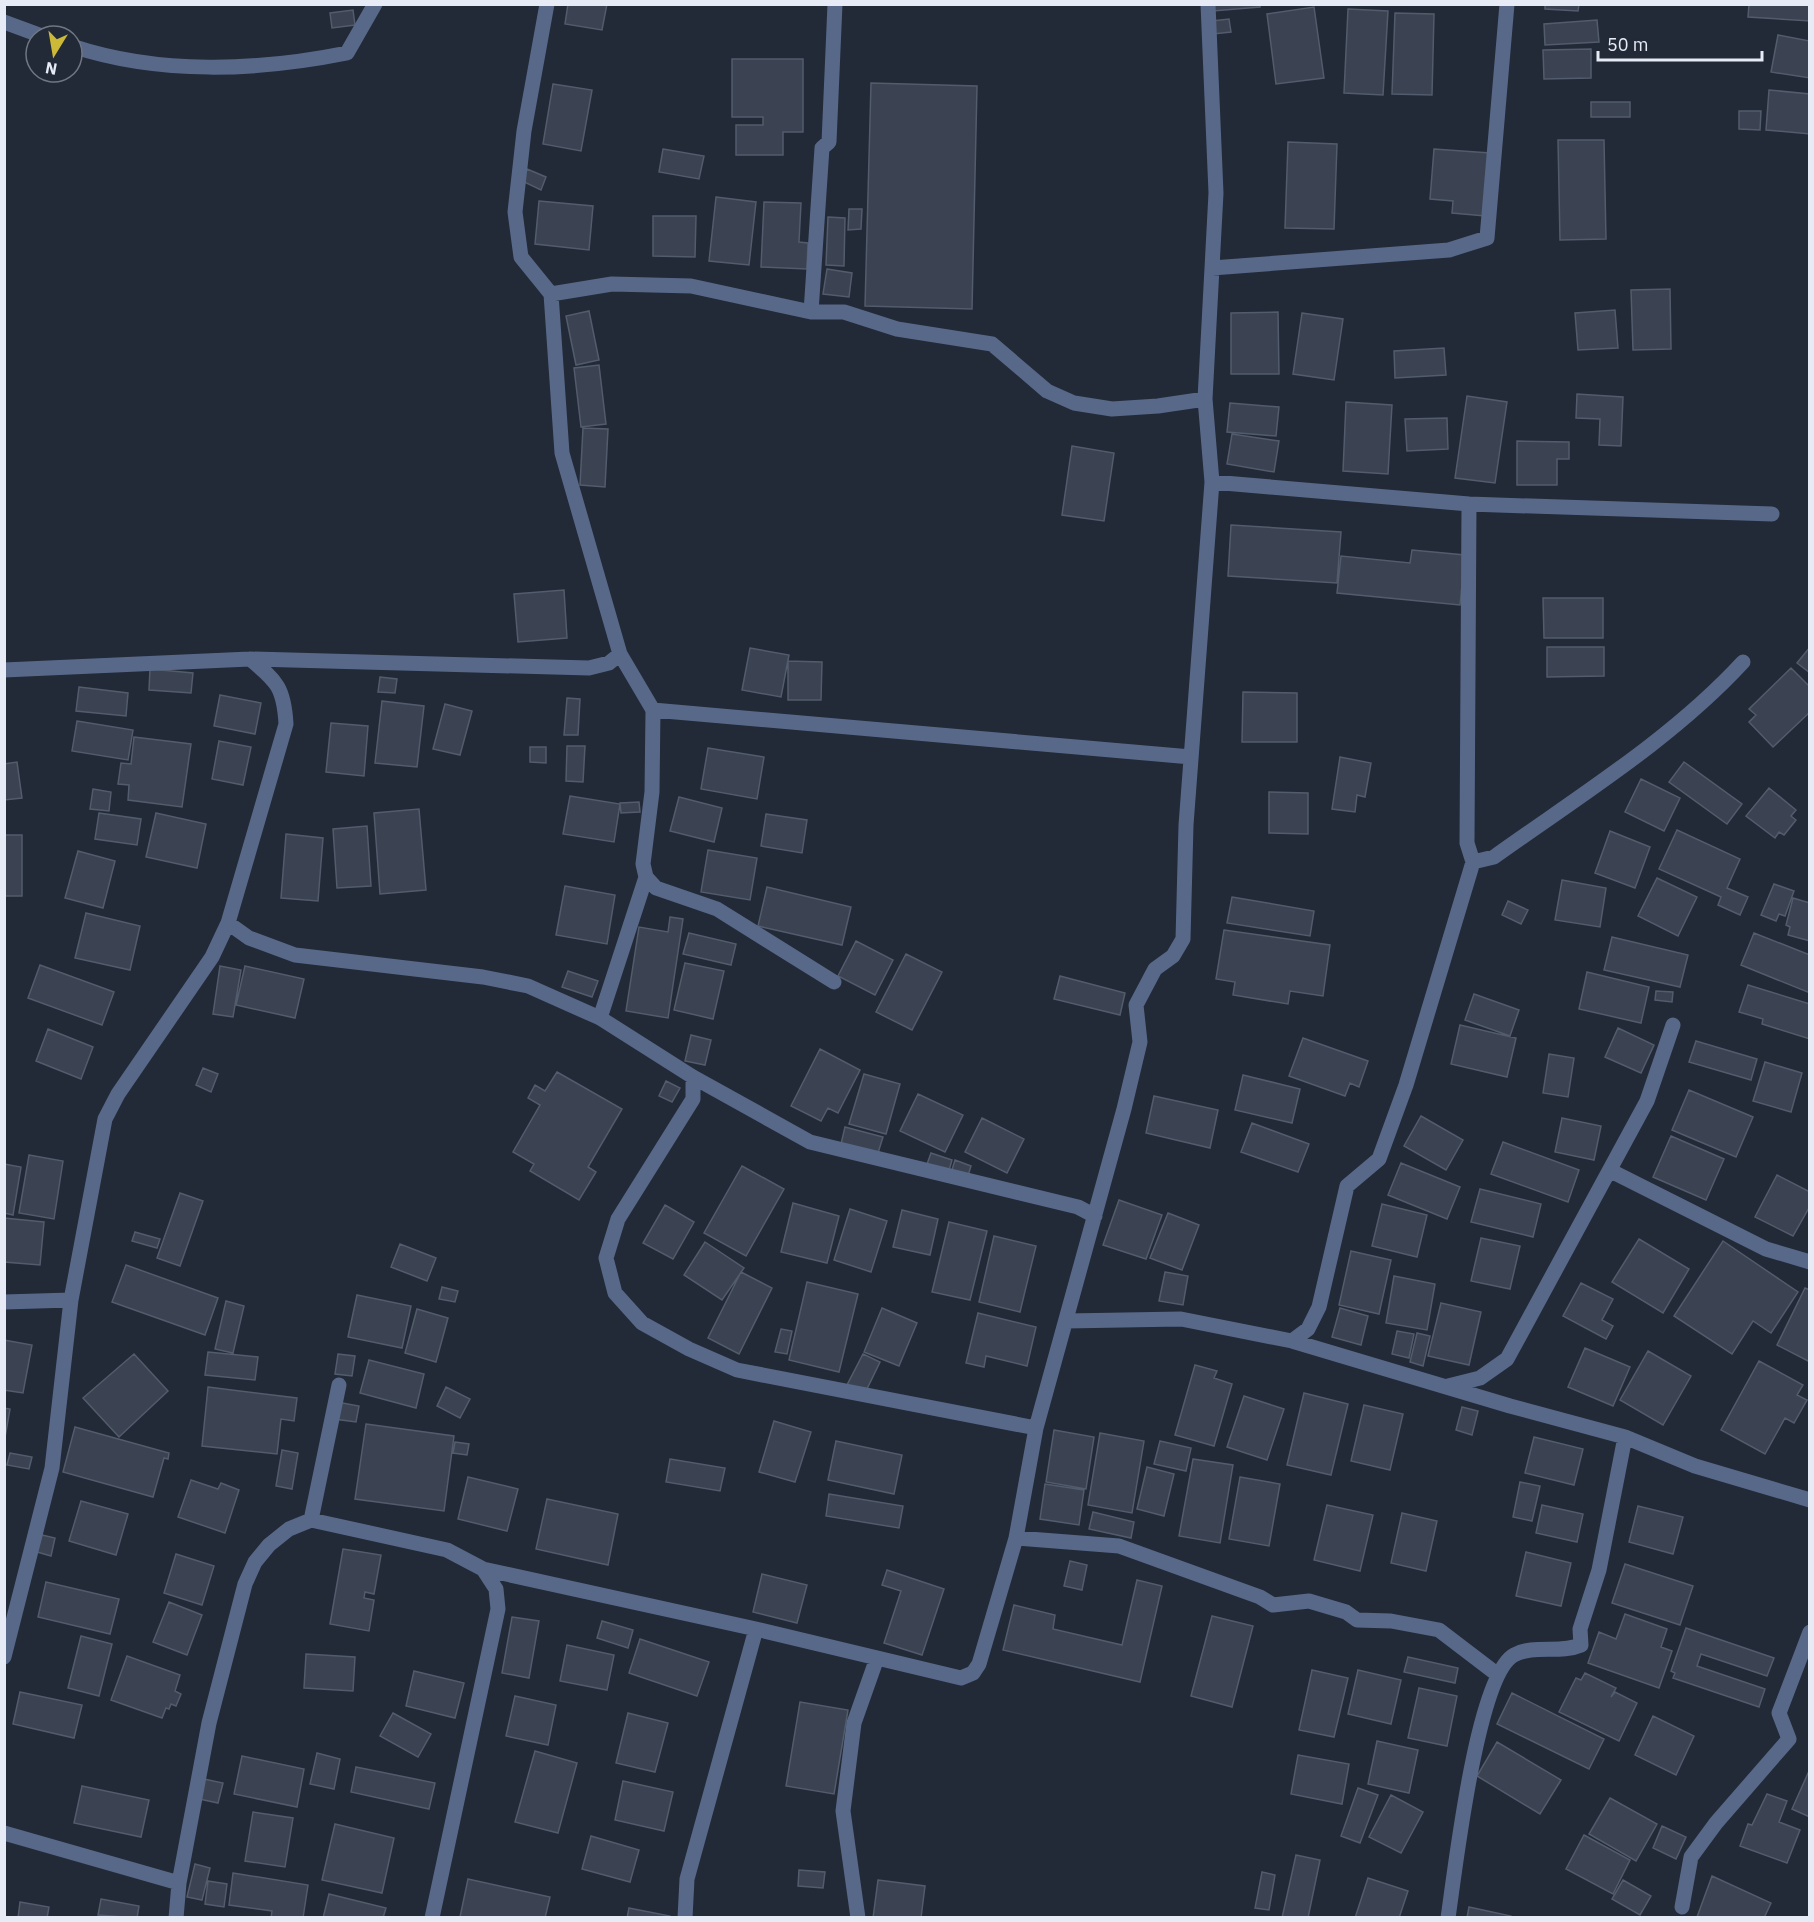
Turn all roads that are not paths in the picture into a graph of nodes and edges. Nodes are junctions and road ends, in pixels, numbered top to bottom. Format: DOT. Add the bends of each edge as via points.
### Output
graph roads {
  1 [pos="375,4"];
  2 [pos="547,4"];
  3 [pos="835,4"];
  4 [pos="1208,4"];
  5 [pos="1507,4"];
  6 [pos="4,22"];
  7 [pos="24,29"];
  8 [pos="84,50"];
  9 [pos="1212,268"];
  10 [pos="551,294"];
  11 [pos="812,312"];
  12 [pos="1205,399"];
  13 [pos="1212,482"];
  14 [pos="1469,504"];
  15 [pos="1772,514"];
  16 [pos="620,654"];
  17 [pos="250,659"];
  18 [pos="1743,662"];
  19 [pos="4,670"];
  20 [pos="653,710"];
  21 [pos="1191,757"];
  22 [pos="1473,862"];
  23 [pos="646,877"];
  24 [pos="228,923"];
  25 [pos="834,982"];
  26 [pos="600,1018"];
  27 [pos="1673,1025"];
  28 [pos="693,1077"];
  29 [pos="1611,1171"];
  30 [pos="1095,1216"];
  31 [pos="1809,1263"];
  32 [pos="71,1300"];
  33 [pos="4,1302"];
  34 [pos="1066,1321"];
  35 [pos="1292,1341"];
  36 [pos="339,1385"];
  37 [pos="1445,1387"];
  38 [pos="1036,1428"];
  39 [pos="1625,1437"];
  40 [pos="1809,1500"];
  41 [pos="311,1520"];
  42 [pos="1016,1538"];
  43 [pos="483,1569"];
  44 [pos="756,1629"];
  45 [pos="1809,1632"];
  46 [pos="4,1657"];
  47 [pos="877,1658"];
  48 [pos="1498,1675"];
  49 [pos="4,1833"];
  50 [pos="179,1883"];
  51 [pos="1682,1907"];
  52 [pos="176,1917"];
  53 [pos="432,1917"];
  54 [pos="685,1917"];
  55 [pos="858,1917"];
  56 [pos="1448,1917"];
  1 -- 8 [label="street" via="347,53 298,63 177,65 102,56"];
  2 -- 10 [label="street" via="524,131 515,212 521,257"];
  3 -- 11 [label="street" via="829,142 822,148"];
  4 -- 9 [label="street" via="1216,193"];
  5 -- 9 [label="street" via="1487,238 1449,250"];
  6 -- 7 [label="street"];
  9 -- 12 [label="street"];
  10 -- 11 [label="street" via="612,284 691,286"];
  10 -- 16 [label="street" via="562,453"];
  11 -- 12 [label="street" via="844,312 897,329 992,344 1047,391 1074,403 1112,409"];
  12 -- 13 [label="street"];
  13 -- 14 [label="street"];
  13 -- 21 [label="street"];
  14 -- 15 [label="street"];
  14 -- 22 [label="street" via="1467,843"];
  16 -- 17 [label="street" via="609,663 589,668"];
  16 -- 20 [label="street"];
  17 -- 19 [label="street"];
  17 -- 24 [label="street" via="276,680 285,699 286,724"];
  18 -- 22 [label="street" via="1645,749 1494,857"];
  20 -- 21 [label="street"];
  20 -- 23 [label="street" via="652,792 643,864"];
  21 -- 30 [label="street" via="1183,939 1173,956 1155,969 1136,1005 1140,1042"];
  22 -- 35 [label="street" via="1406,1084 1379,1159 1347,1186 1319,1307 1308,1329"];
  23 -- 25 [label="street" via="656,888 717,909"];
  23 -- 26 [label="street"];
  24 -- 26 [label="street" via="249,938 295,955 528,986"];
  24 -- 32 [label="street" via="212,957 105,1119"];
  26 -- 28 [label="street"];
  27 -- 29 [label="street" via="1647,1101"];
  28 -- 30 [label="street" via="810,1142 1078,1207"];
  28 -- 38 [label="street" via="693,1099 618,1219 606,1258 615,1293 642,1323 737,1370"];
  29 -- 31 [label="street" via="1766,1249"];
  29 -- 37 [label="street" via="1507,1359 1480,1378"];
  30 -- 34 [label="street"];
  32 -- 33 [label="street"];
  32 -- 46 [label="street" via="52,1468"];
  34 -- 35 [label="street" via="1181,1319"];
  34 -- 38 [label="street"];
  35 -- 37 [label="street"];
  36 -- 41 [label="street"];
  37 -- 39 [label="street"];
  38 -- 42 [label="street"];
  39 -- 40 [label="street" via="1695,1466"];
  39 -- 48 [label="street" via="1599,1570 1580,1629 1581,1645 1568,1651 1515,1654 1503,1663"];
  41 -- 43 [label="street" via="447,1550"];
  41 -- 50 [label="street" via="289,1529 269,1545 255,1562 245,1584 209,1723"];
  42 -- 47 [label="street" via="973,1673 961,1678"];
  42 -- 48 [label="street" via="1119,1546 1273,1605 1309,1601 1346,1612 1357,1620 1391,1621 1438,1630"];
  43 -- 44 [label="street"];
  43 -- 53 [label="street" via="496,1589 498,1609"];
  44 -- 47 [label="street"];
  44 -- 54 [label="street" via="687,1879"];
  45 -- 51 [label="street" via="1779,1713 1789,1740 1690,1857"];
  47 -- 55 [label="street" via="854,1723 843,1811"];
  48 -- 56 [label="street" via="1474,1747"];
  49 -- 50 [label="street"];
  50 -- 52 [label="street"];
}
